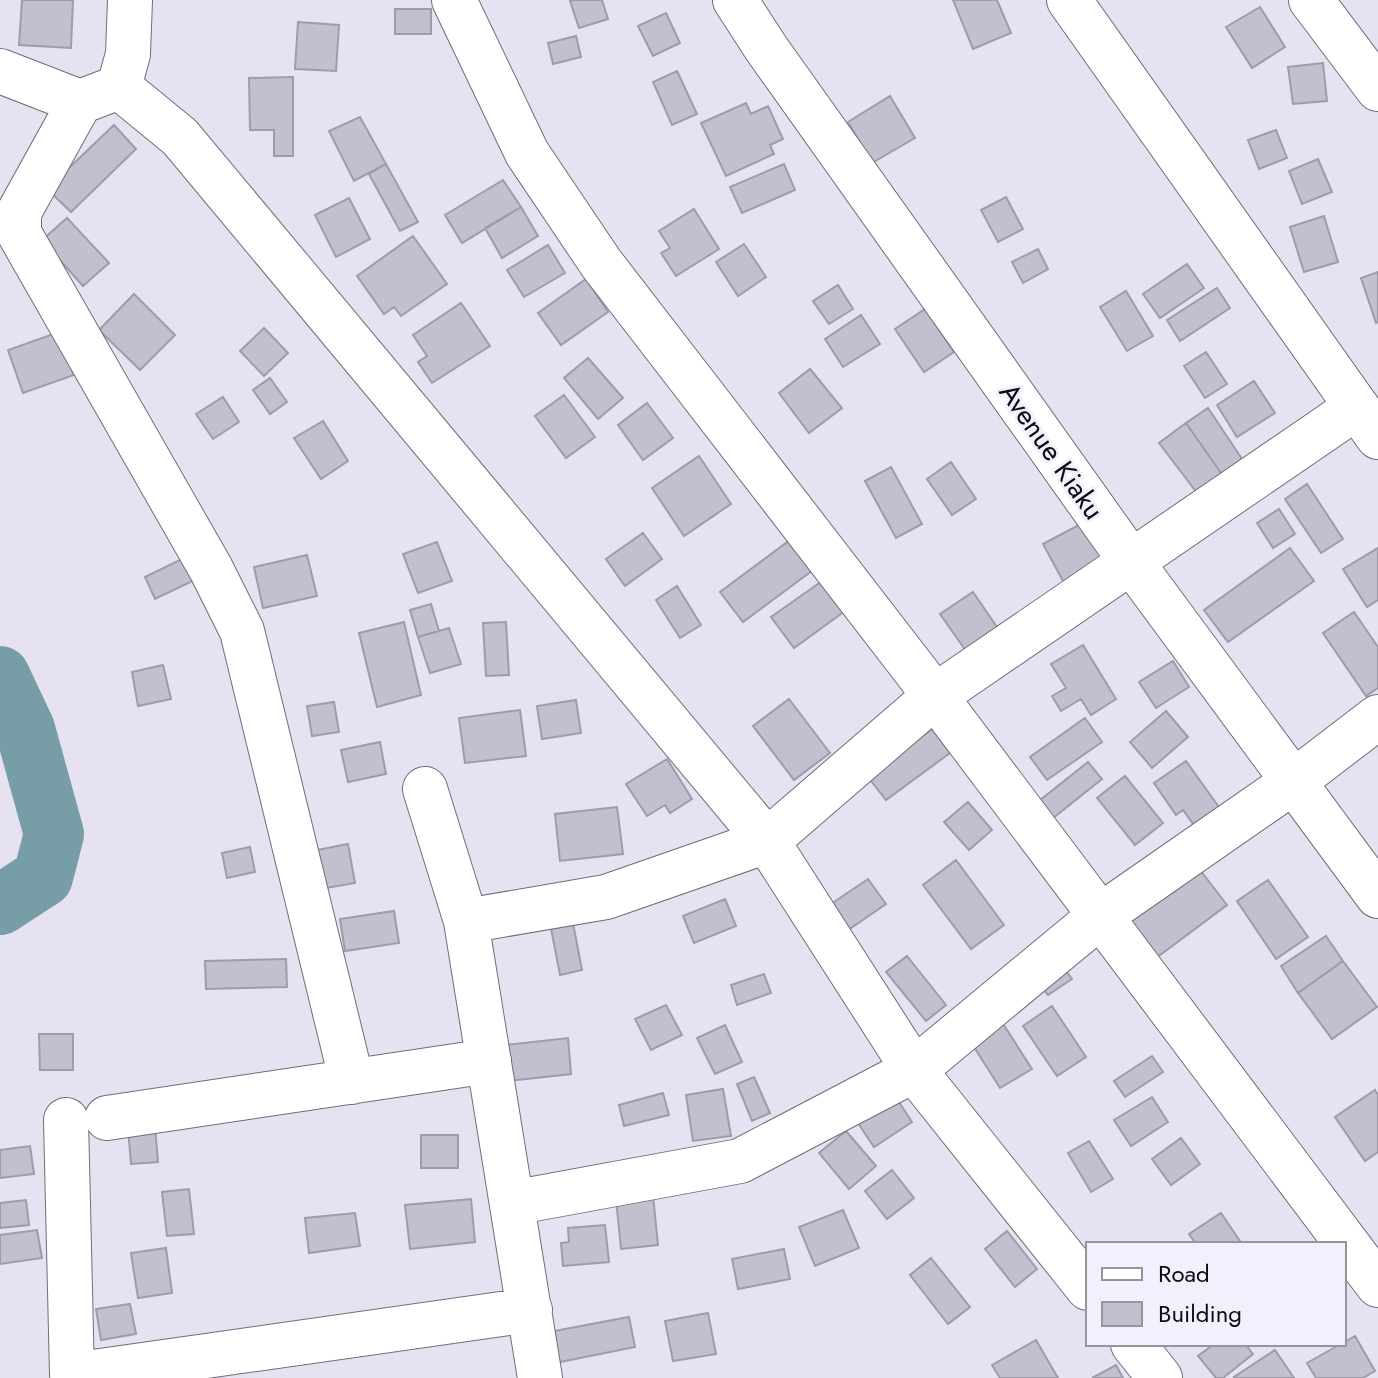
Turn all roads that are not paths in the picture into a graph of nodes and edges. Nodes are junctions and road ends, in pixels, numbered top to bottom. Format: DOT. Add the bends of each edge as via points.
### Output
graph roads {
  1 [pos="130,0"];
  2 [pos="454,0"];
  3 [pos="735,0"];
  4 [pos="1069,0"];
  5 [pos="1311,0"];
  6 [pos="0,71"];
  7 [pos="1378,89"];
  8 [pos="100,94"];
  9 [pos="1367,422"];
  10 [pos="1130,560"];
  11 [pos="935,696"];
  12 [pos="1378,717"];
  13 [pos="1293,782"];
  14 [pos="425,789"];
  15 [pos="767,841"];
  16 [pos="1378,896"];
  17 [pos="1100,916"];
  18 [pos="466,921"];
  19 [pos="489,1061"];
  20 [pos="914,1070"];
  21 [pos="352,1082"];
  22 [pos="512,1203"];
  23 [pos="1346,1242"];
  24 [pos="1346,1243"];
  25 [pos="1086,1285"];
  26 [pos="1378,1285"];
  27 [pos="530,1310"];
  28 [pos="1135,1346"];
  29 [pos="540,1378"];
  30 [pos="1160,1378"];
  1 -- 8 [label="street" via="128,54"];
  2 -- 11 [label="street" via="527,153 601,263"];
  3 -- 10 [label="street, Avenue Kiaku"];
  4 -- 9 [label="street"];
  5 -- 7 [label="street"];
  6 -- 8 [label="street"];
  8 -- 15 [label="street" via="180,137"];
  8 -- 21 [label="street" via="19,212 19,233 242,631"];
  9 -- 10 [label="street"];
  10 -- 11 [label="street"];
  10 -- 13 [label="street, Avenue Kiaku"];
  11 -- 15 [label="street"];
  11 -- 17 [label="street"];
  12 -- 13 [label="street"];
  13 -- 16 [label="street, Avenue Kiaku"];
  13 -- 17 [label="street"];
  14 -- 18 [label="street"];
  15 -- 18 [label="street" via="606,897"];
  15 -- 20 [label="street"];
  17 -- 20 [label="street"];
  17 -- 23 [label="street"];
  18 -- 19 [label="street"];
  19 -- 21 [label="street"];
  19 -- 22 [label="street"];
  20 -- 22 [label="street" via="740,1161"];
  20 -- 25 [label="street"];
  21 -- 27 [label="street" via="87,1119 72,1375"];
  22 -- 27 [label="street"];
  24 -- 26 [label="street"];
  27 -- 29 [label="street"];
  28 -- 30 [label="street"];
}
